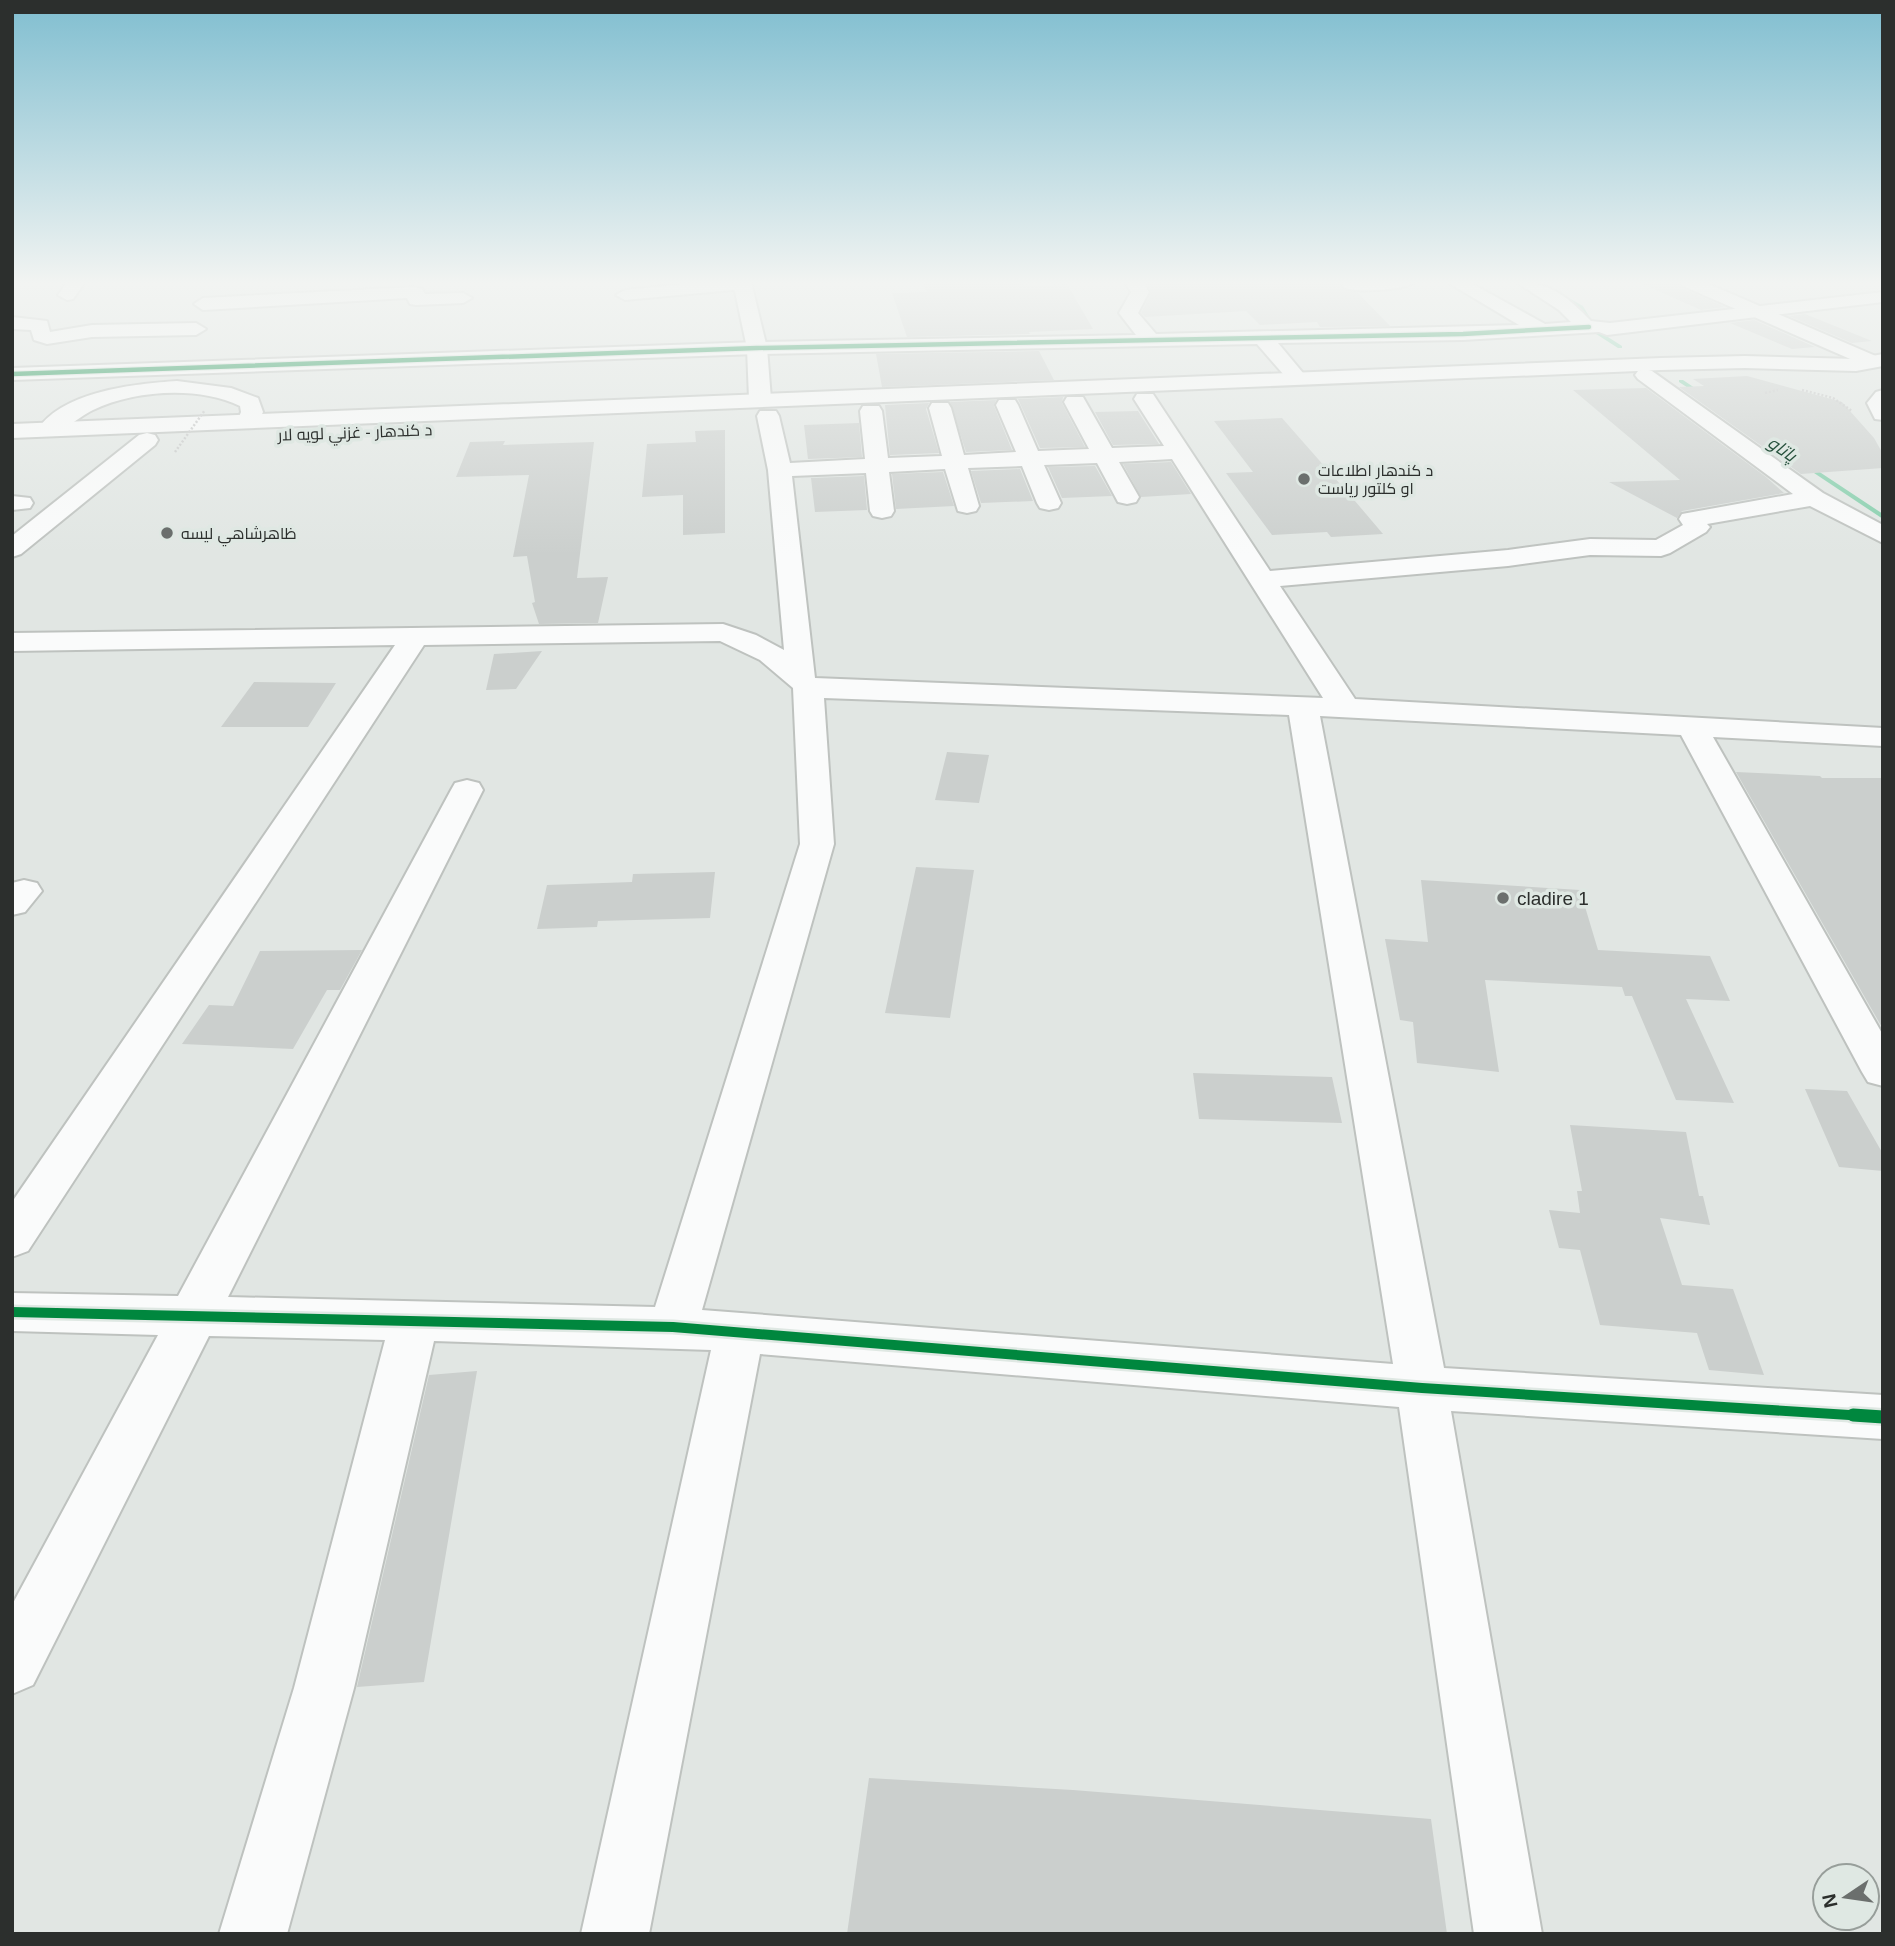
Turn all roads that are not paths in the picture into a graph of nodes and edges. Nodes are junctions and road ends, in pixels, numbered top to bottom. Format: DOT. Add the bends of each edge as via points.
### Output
graph roads {
  1 [pos="46,373"];
  2 [pos="182,373"];
  3 [pos="760,373"];
  4 [pos="1142,373"];
  5 [pos="1293,373"];
  6 [pos="1507,373"];
  7 [pos="1589,373"];
  8 [pos="1657,373"];
  9 [pos="1759,373"];
  10 [pos="1854,373"];
  11 [pos="12,374"];
  12 [pos="1393,375"];
  13 [pos="1298,379"];
  14 [pos="174,388"];
  15 [pos="1879,389"];
  16 [pos="1151,392"];
  17 [pos="1076,402"];
  18 [pos="1007,405"];
  19 [pos="764,408"];
  20 [pos="940,408"];
  21 [pos="871,411"];
  22 [pos="1883,414"];
  23 [pos="248,422"];
  24 [pos="49,429"];
  25 [pos="12,431"];
  26 [pos="147,440"];
  27 [pos="12,445"];
  28 [pos="1178,452"];
  29 [pos="1104,456"];
  30 [pos="1030,459"];
  31 [pos="956,463"];
  32 [pos="877,467"];
  33 [pos="780,470"];
  34 [pos="1127,497"];
  35 [pos="1814,498"];
  36 [pos="1049,503"];
  37 [pos="967,506"];
  38 [pos="882,511"];
  39 [pos="1883,535"];
  40 [pos="12,549"];
  41 [pos="1261,580"];
  42 [pos="416,635"];
  43 [pos="12,642"];
  44 [pos="804,682"];
  45 [pos="1324,708"];
  46 [pos="1691,726"];
  47 [pos="1883,737"];
  48 [pos="467,790"];
  49 [pos="1883,1072"];
  50 [pos="12,1239"];
  51 [pos="12,1312"];
  52 [pos="192,1316"];
  53 [pos="414,1321"];
  54 [pos="673,1327"];
  55 [pos="740,1332"];
  56 [pos="1422,1388"];
  57 [pos="1883,1417"];
  58 [pos="12,1665"];
  59 [pos="253,1934"];
  60 [pos="615,1934"];
  61 [pos="1508,1934"];
  1 -- 11 [label="main road"];
  2 -- 14 [label="main road"];
  3 -- 19 [label="main road"];
  4 -- 16 [label="main road"];
  5 -- 13 [label="main road"];
  6 -- 12 [label="main road, د کندهار - غزني لويه لار"];
  7 -- 16 [label="main road, د کندهار - غزني لويه لار"];
  8 -- 35 [label="main road"];
  9 -- 15 [label="main road, د کندهار - غزني لويه لار"];
  10 -- 15 [label="main road"];
  12 -- 13 [label="main road, د کندهار - غزني لويه لار"];
  13 -- 16 [label="main road, د کندهار - غزني لويه لار"];
  14 -- 23 [label="main road" via="240,396 250,404"];
  14 -- 24 [label="main road" via="130,393 80,407 58,418"];
  15 -- 22 [label="main road"];
  16 -- 17 [label="main road, د کندهار - غزني لويه لار"];
  16 -- 19 [label="main road, د کندهار - غزني لويه لار"];
  16 -- 28 [label="main road"];
  17 -- 18 [label="main road, د کندهار - غزني لويه لار"];
  17 -- 29 [label="main road"];
  18 -- 20 [label="main road, د کندهار - غزني لويه لار"];
  18 -- 30 [label="main road"];
  19 -- 21 [label="main road, د کندهار - غزني لويه لار"];
  19 -- 23 [label="main road, د کندهار - غزني لويه لار"];
  19 -- 26 [label="main road, د کندهار - غزني لويه لار"];
  19 -- 33 [label="main road"];
  20 -- 21 [label="main road, د کندهار - غزني لويه لار"];
  20 -- 31 [label="main road"];
  21 -- 32 [label="main road"];
  23 -- 24 [label="main road, د کندهار - غزني لويه لار"];
  24 -- 25 [label="main road, د کندهار - غزني لويه لار"];
  26 -- 27 [label="main road, د کندهار - غزني لويه لار"];
  26 -- 40 [label="main road"];
  28 -- 29 [label="main road"];
  28 -- 41 [label="main road"];
  29 -- 30 [label="main road"];
  29 -- 34 [label="main road"];
  30 -- 31 [label="main road"];
  30 -- 36 [label="main road"];
  31 -- 32 [label="main road"];
  31 -- 37 [label="main road"];
  32 -- 33 [label="main road"];
  32 -- 38 [label="main road"];
  33 -- 44 [label="main road"];
  35 -- 39 [label="main road"];
  35 -- 41 [label="main road" via="1692,519 1697,527 1661,548 1590,547"];
  41 -- 45 [label="main road"];
  42 -- 43 [label="main road"];
  42 -- 44 [label="main road" via="723,632 748,640"];
  42 -- 50 [label="main road"];
  44 -- 45 [label="main road"];
  44 -- 54 [label="main road" via="817,844"];
  45 -- 46 [label="main road"];
  45 -- 56 [label="main road"];
  46 -- 47 [label="main road"];
  46 -- 49 [label="main road"];
  48 -- 52 [label="main road"];
  51 -- 52 [label="main road"];
  52 -- 53 [label="main road"];
  52 -- 58 [label="main road"];
  53 -- 54 [label="main road"];
  53 -- 59 [label="main road" via="324,1688"];
  54 -- 55 [label="main road"];
  55 -- 56 [label="main road"];
  55 -- 60 [label="main road"];
  56 -- 57 [label="main road"];
  56 -- 61 [label="main road"];
}
